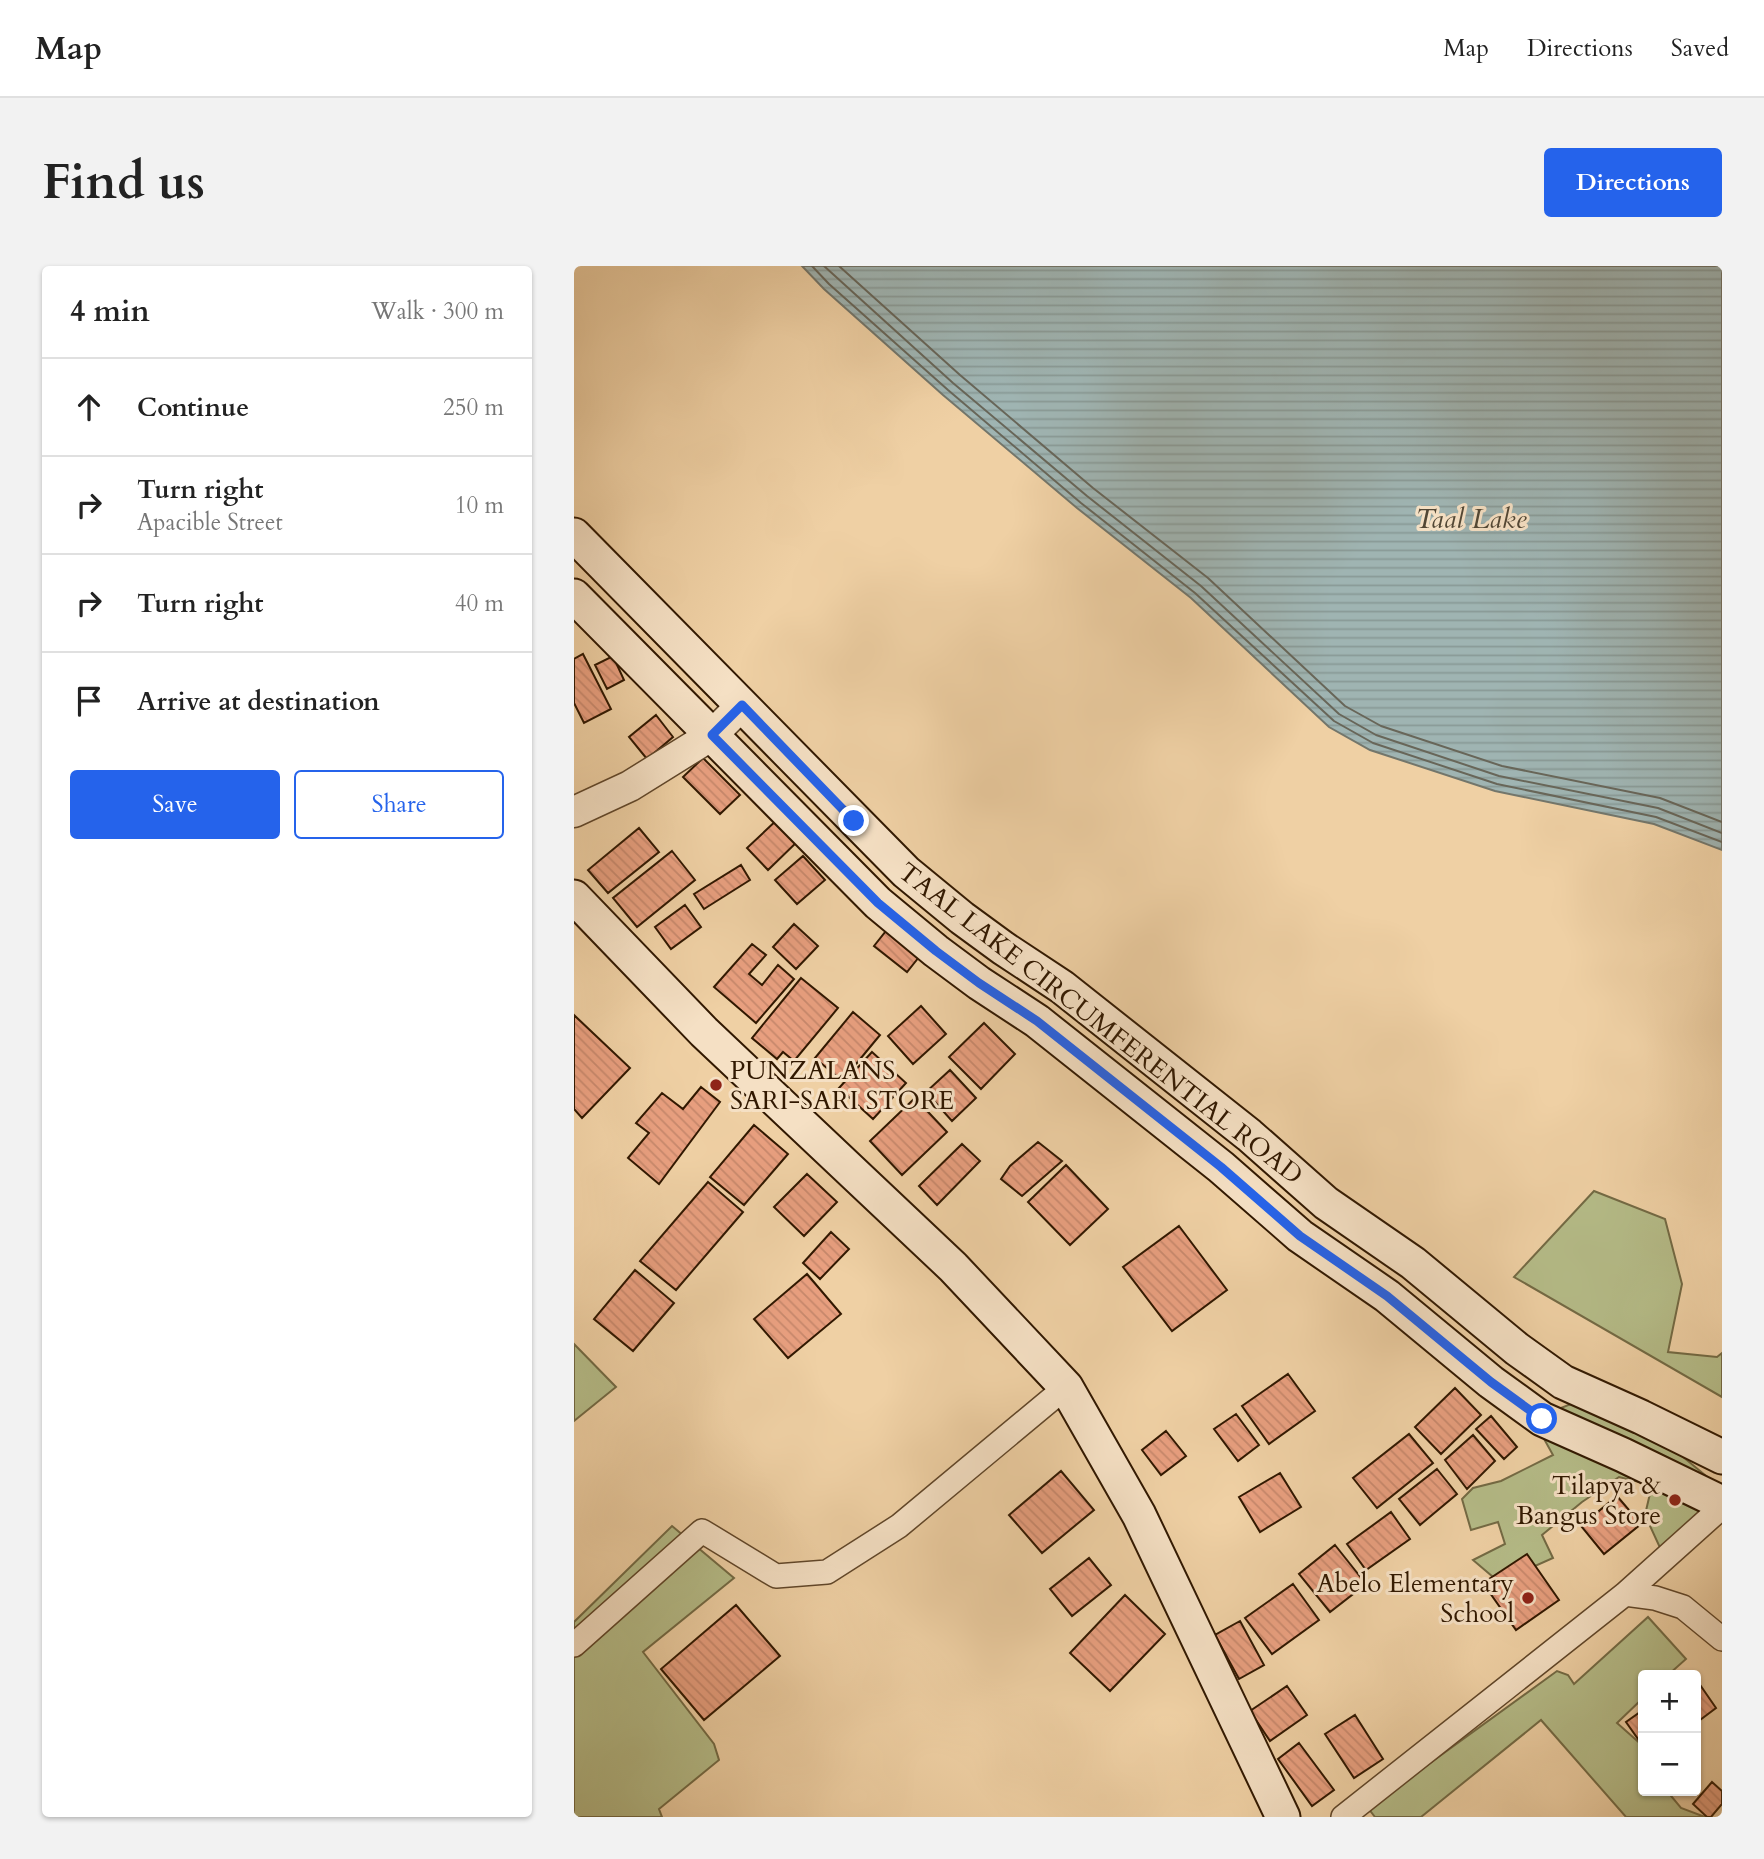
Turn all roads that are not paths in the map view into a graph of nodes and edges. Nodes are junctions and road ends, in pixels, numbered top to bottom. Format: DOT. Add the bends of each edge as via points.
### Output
graph roads {
  1 [pos="574,536"];
  2 [pos="574,596"];
  3 [pos="742,705"];
  4 [pos="712,735"];
  5 [pos="574,812"];
  6 [pos="574,897"];
  7 [pos="1066,1387"];
  8 [pos="1722,1457"];
  9 [pos="1722,1505"];
  10 [pos="1625,1594"];
  11 [pos="1722,1639"];
  12 [pos="574,1646"];
  13 [pos="1283,1817"];
  14 [pos="1343,1817"];
  1 -- 3 [label="main road, TAAL LAKE CIRCUMFERENTIAL ROAD"];
  2 -- 4 [label="main road, TAAL LAKE CIRCUMFERENTIAL ROAD"];
  3 -- 4 [label="street"];
  3 -- 8 [label="main road, TAAL LAKE CIRCUMFERENTIAL ROAD" via="906,872 962,918 1062,987 1249,1135 1326,1203 1413,1263 1563,1382"];
  4 -- 5 [label="street" via="629,786"];
  4 -- 9 [label="main road, TAAL LAKE CIRCUMFERENTIAL ROAD" via="878,903 946,959 1037,1021 1300,1236 1387,1296 1491,1382 1542,1419"];
  6 -- 7 [label="main road" via="704,1032 953,1267"];
  7 -- 12 [label="street" via="899,1526 827,1572 776,1576 702,1531"];
  7 -- 13 [label="main road" via="1139,1515"];
  9 -- 10 [label="street"];
  10 -- 11 [label="street" via="1683,1607"];
  10 -- 14 [label="street"];
}
